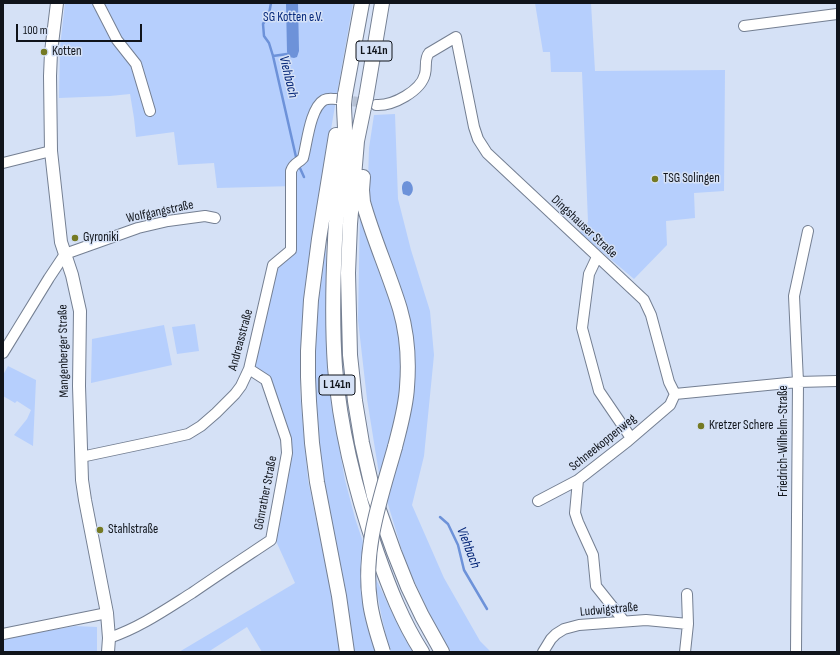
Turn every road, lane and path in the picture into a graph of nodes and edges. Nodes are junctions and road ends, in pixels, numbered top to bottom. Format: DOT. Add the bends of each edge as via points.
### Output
graph roads {
  1 [pos="57,3"];
  2 [pos="98,3"];
  3 [pos="362,3"];
  4 [pos="382,3"];
  5 [pos="837,14"];
  6 [pos="744,26"];
  7 [pos="342,99"];
  8 [pos="369,103"];
  9 [pos="150,111"];
  10 [pos="51,151"];
  11 [pos="3,163"];
  12 [pos="215,218"];
  13 [pos="808,231"];
  14 [pos="65,254"];
  15 [pos="597,258"];
  16 [pos="3,354"];
  17 [pos="249,369"];
  18 [pos="837,381"];
  19 [pos="798,382"];
  20 [pos="675,394"];
  21 [pos="631,438"];
  22 [pos="81,457"];
  23 [pos="578,480"];
  24 [pos="538,501"];
  25 [pos="687,594"];
  26 [pos="107,613"];
  27 [pos="624,621"];
  28 [pos="688,624"];
  29 [pos="3,634"];
  30 [pos="109,638"];
  31 [pos="108,652"];
  32 [pos="347,652"];
  33 [pos="383,652"];
  34 [pos="422,652"];
  35 [pos="442,652"];
  36 [pos="544,652"];
  37 [pos="685,652"];
  38 [pos="796,652"];
  1 -- 10 [label="main road, Mangenberger Straße" via="50,76"];
  2 -- 9 [label="street" via="117,40 136,64"];
  3 -- 7 [label="highway, L 141n"];
  4 -- 8 [label="highway, L 141n"];
  5 -- 6 [label="street"];
  7 -- 17 [label="street, Andreasstraße" via="324,100 318,106 310,126 303,158 294,164 291,171 291,250 273,265"];
  7 -- 32 [label="highway" via="311,300 308,401 317,482"];
  7 -- 34 [label="highway, L 141n" via="345,131 335,238 333,313 335,368 341,416 351,467 366,520 396,602"];
  8 -- 15 [label="street, Dingshauser Straße" via="391,103 414,90 425,76 427,55 456,37 474,127 486,153"];
  8 -- 33 [label="highway, bridge" via="363,202 400,310 406,347 407,387 404,407 372,533 368,570 370,602"];
  8 -- 35 [label="highway, L 141n" via="357,141 348,259 350,355 355,401 374,496 408,587"];
  10 -- 11 [label="street"];
  10 -- 14 [label="main road, Mangenberger Straße" via="61,242"];
  12 -- 14 [label="street, Wolfgangstraße" via="205,216 138,228"];
  13 -- 19 [label="street, Friedrich-Wilhelm-Straße" via="794,296"];
  14 -- 16 [label="street"];
  14 -- 22 [label="main road, Mangenberger Straße" via="80,317"];
  15 -- 20 [label="street, Dingshauser Straße" via="647,305 669,382"];
  15 -- 21 [label="street" via="590,274 582,328 598,391"];
  17 -- 22 [label="street, Andreasstraße" via="235,394 201,426 188,434"];
  17 -- 30 [label="street, Gönrather Straße" via="266,380 287,445 271,540 162,612 120,635"];
  18 -- 19 [label="street"];
  19 -- 20 [label="street"];
  19 -- 38 [label="street, Friedrich-Wilhelm-Straße"];
  20 -- 21 [label="street, Schneekoppenweg" via="670,405"];
  21 -- 23 [label="street, Schneekoppenweg"];
  22 -- 26 [label="main road, Mangenberger Straße" via="85,500"];
  23 -- 24 [label="street, Schneekoppenweg"];
  23 -- 27 [label="street" via="575,513 593,555 596,586"];
  25 -- 28 [label="street"];
  26 -- 29 [label="street"];
  26 -- 30 [label="main road, Mangenberger Straße"];
  27 -- 28 [label="street, Ludwigstraße" via="646,620"];
  27 -- 36 [label="street, Ludwigstraße" via="564,629 551,639"];
  28 -- 37 [label="street"];
  30 -- 31 [label="main road, Mangenberger Straße"];
}
